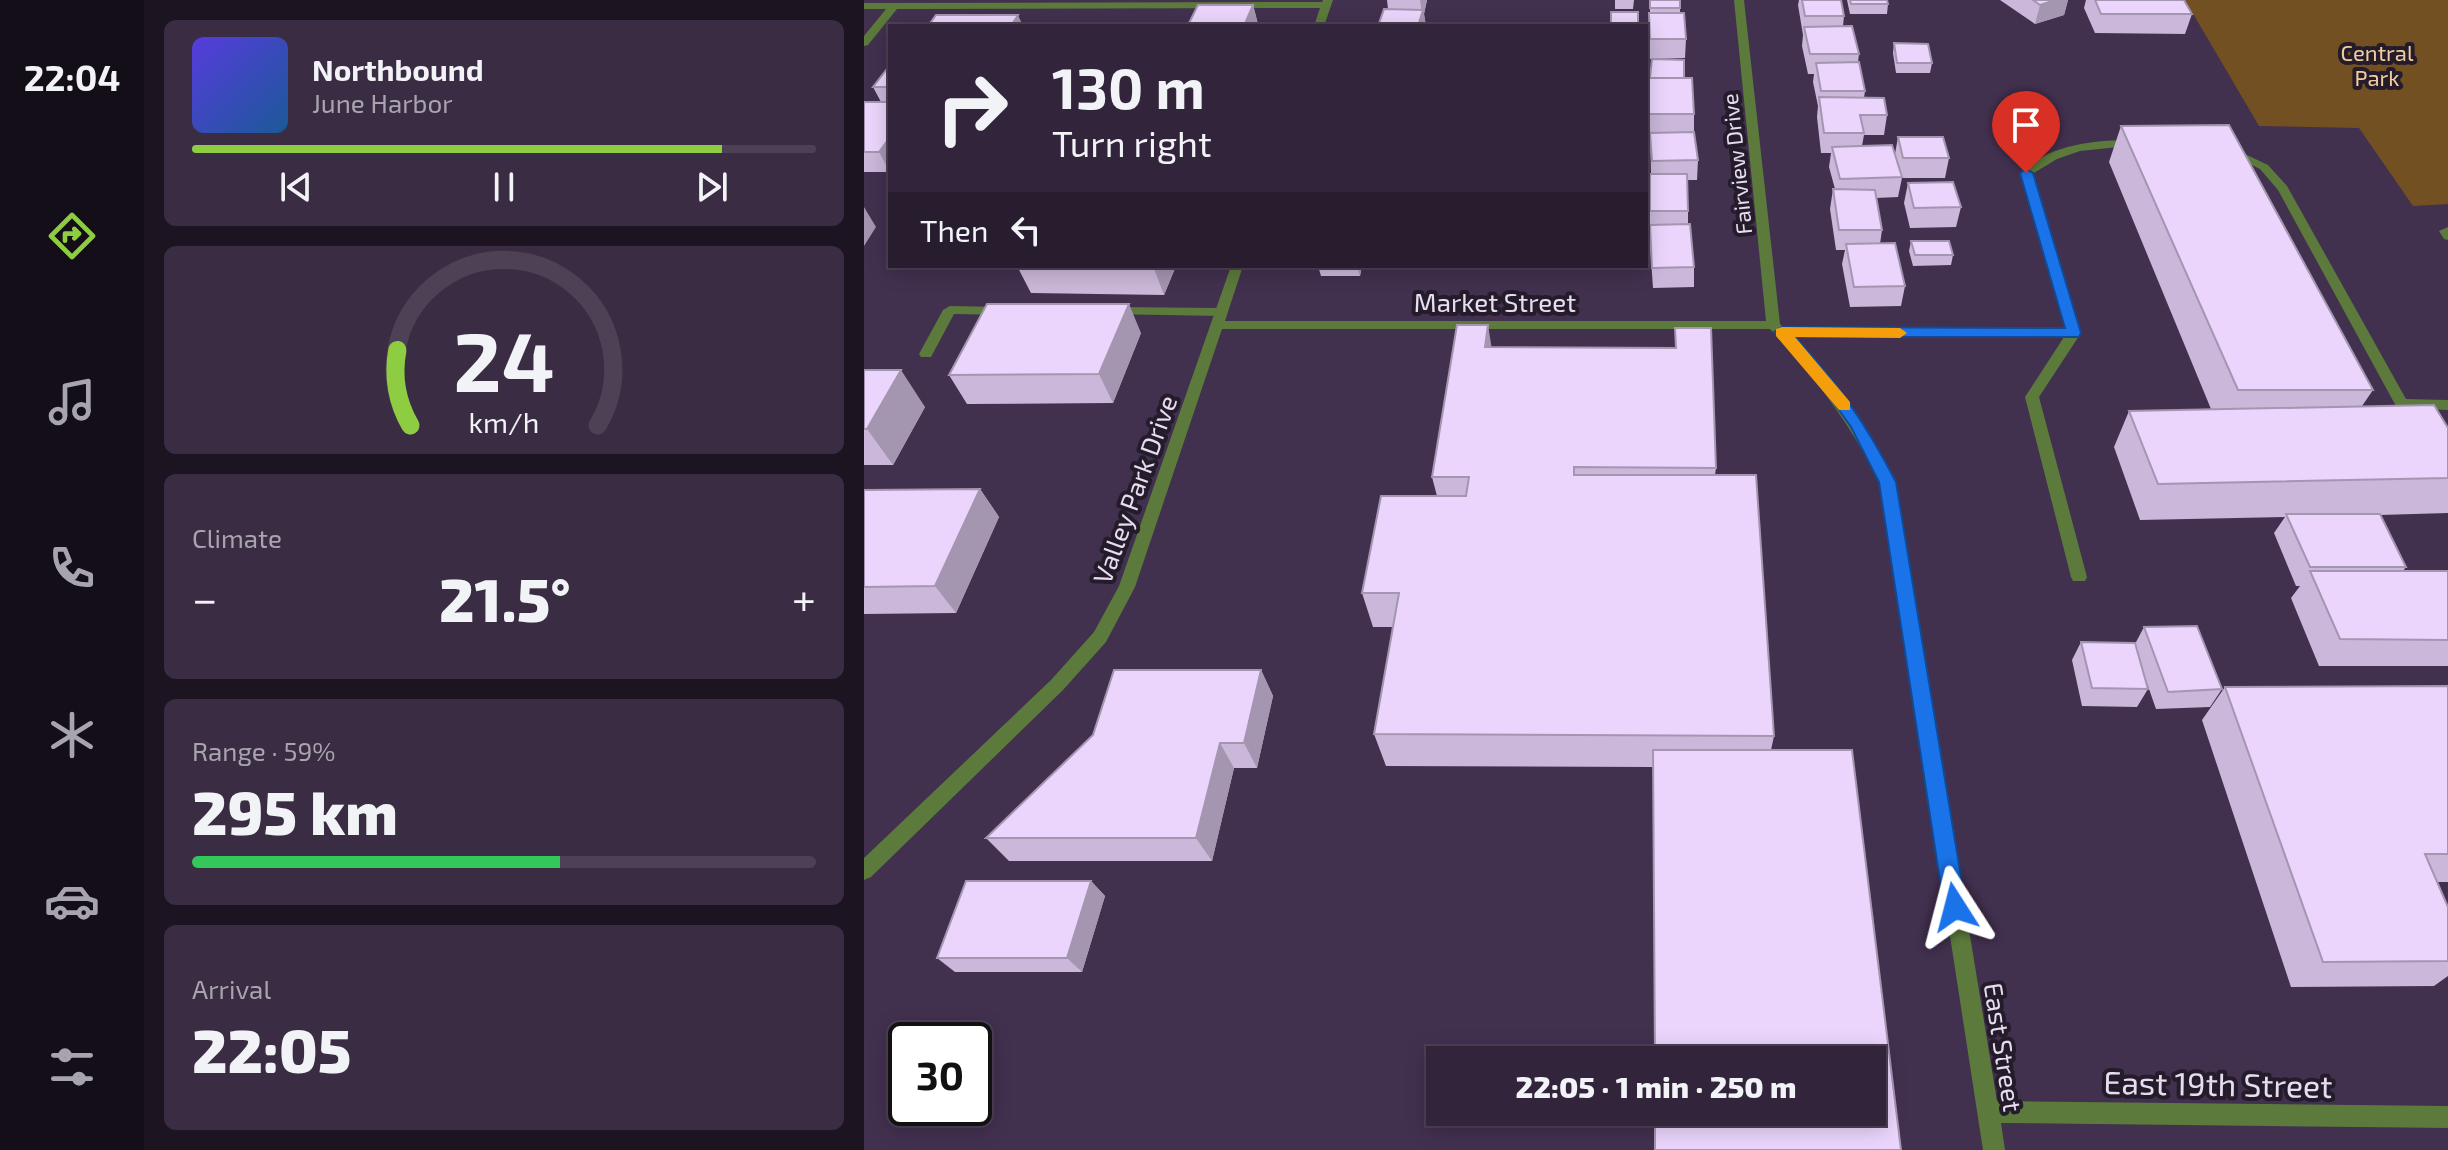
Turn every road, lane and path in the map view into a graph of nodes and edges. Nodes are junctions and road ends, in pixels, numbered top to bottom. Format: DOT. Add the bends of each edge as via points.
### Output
graph roads {
  1 [pos="1739,0"];
  2 [pos="1327,2"];
  3 [pos="864,6"];
  4 [pos="894,6"];
  5 [pos="1320,24"];
  6 [pos="864,43"];
  7 [pos="2146,144"];
  8 [pos="2219,145"];
  9 [pos="1236,268"];
  10 [pos="1013,311"];
  11 [pos="1091,311"];
  12 [pos="1219,318"];
  13 [pos="1777,328"];
  14 [pos="2074,333"];
  15 [pos="926,354"];
  16 [pos="2448,405"];
  17 [pos="2079,577"];
  18 [pos="864,871"];
  19 [pos="1988,1112"];
  20 [pos="2448,1117"];
  21 [pos="1994,1150"];
  1 -- 13 [label="street, Fairview Drive"];
  2 -- 4 [label="street"];
  2 -- 5 [label="street"];
  3 -- 4 [label="street"];
  4 -- 6 [label="street"];
  7 -- 14 [label="street" via="2087,143 2026,173"];
  8 -- 16 [label="street" via="2264,167 2283,189 2402,404"];
  9 -- 12 [label="street, Valley Park Drive"];
  10 -- 15 [label="street" via="950,310"];
  11 -- 12 [label="street, Market Street"];
  12 -- 13 [label="street, Market Street"];
  12 -- 18 [label="street, Valley Park Drive" via="1127,587 1100,637 1021,722"];
  13 -- 14 [label="street, Market Street"];
  13 -- 19 [label="street, East Street" via="1858,424 1888,482"];
  14 -- 17 [label="street" via="2032,397"];
  19 -- 20 [label="street, East 19th Street"];
  19 -- 21 [label="street, East Street"];
}
